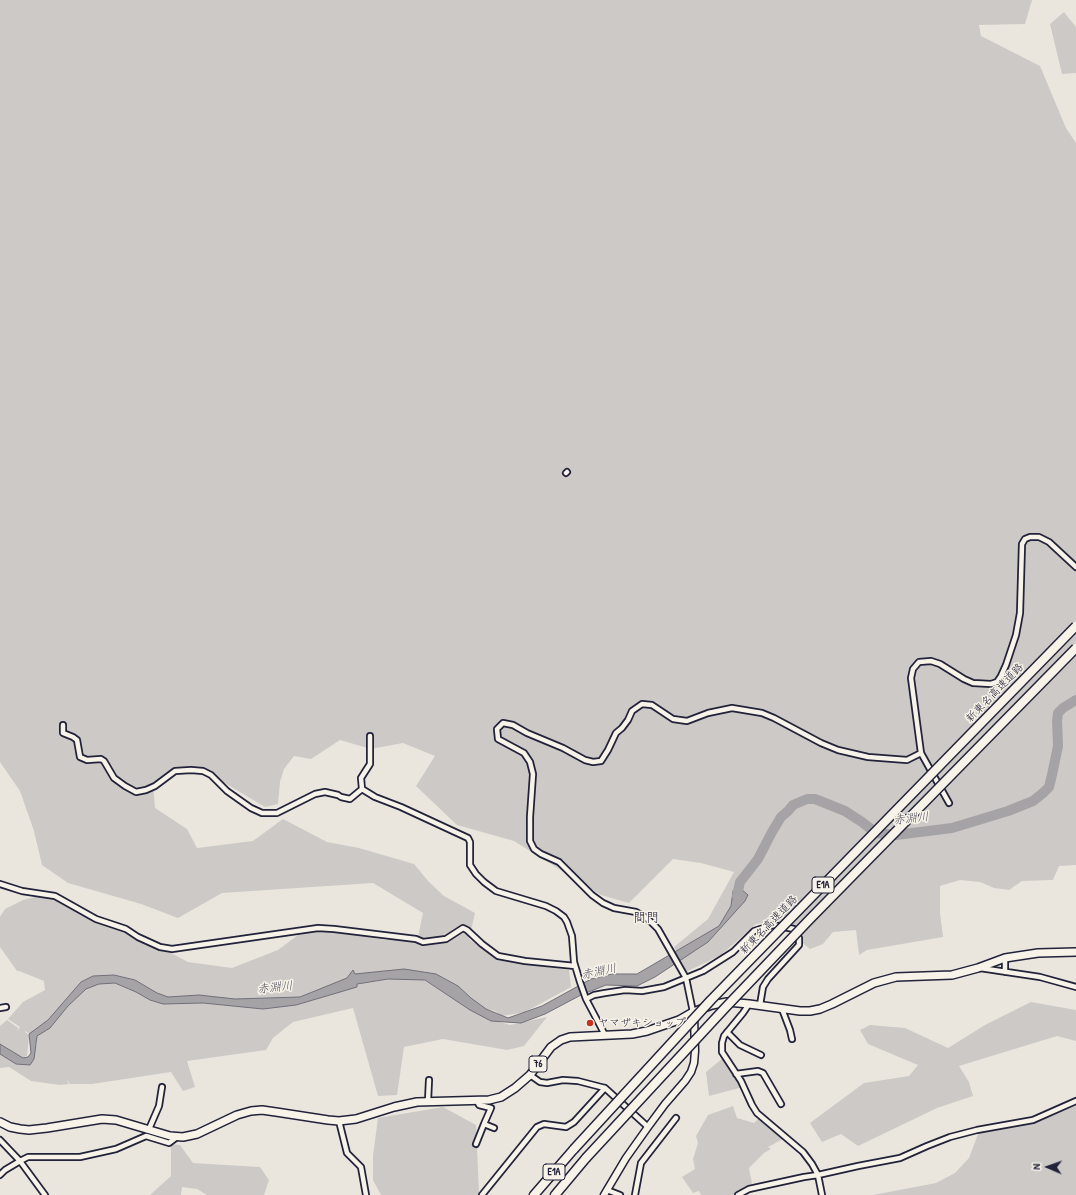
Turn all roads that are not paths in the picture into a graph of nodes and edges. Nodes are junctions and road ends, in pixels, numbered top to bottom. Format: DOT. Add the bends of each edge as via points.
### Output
graph roads {
  1 [pos="1076,568"];
  2 [pos="1076,626"];
  3 [pos="1076,648"];
  4 [pos="63,724"];
  5 [pos="370,736"];
  6 [pos="921,753"];
  7 [pos="362,789"];
  8 [pos="949,804"];
  9 [pos="0,884"];
  10 [pos="1076,952"];
  11 [pos="1005,958"];
  12 [pos="575,966"];
  13 [pos="978,968"];
  14 [pos="1005,972"];
  15 [pos="686,978"];
  16 [pos="1076,987"];
  17 [pos="586,997"];
  18 [pos="749,1004"];
  19 [pos="760,1005"];
  20 [pos="6,1007"];
  21 [pos="0,1008"];
  22 [pos="782,1009"];
  23 [pos="694,1012"];
  24 [pos="727,1032"];
  25 [pos="605,1035"];
  26 [pos="792,1038"];
  27 [pos="761,1055"];
  28 [pos="736,1074"];
  29 [pos="530,1075"];
  30 [pos="429,1080"];
  31 [pos="162,1087"];
  32 [pos="605,1088"];
  33 [pos="428,1101"];
  34 [pos="477,1101"];
  35 [pos="1076,1101"];
  36 [pos="781,1104"];
  37 [pos="676,1118"];
  38 [pos="339,1121"];
  39 [pos="0,1122"];
  40 [pos="484,1124"];
  41 [pos="648,1127"];
  42 [pos="494,1128"];
  43 [pos="149,1129"];
  44 [pos="177,1137"];
  45 [pos="0,1140"];
  46 [pos="476,1144"];
  47 [pos="20,1161"];
  48 [pos="0,1175"];
  49 [pos="818,1175"];
  50 [pos="605,1192"];
  51 [pos="45,1195"];
  52 [pos="366,1195"];
  53 [pos="482,1195"];
  54 [pos="534,1195"];
  55 [pos="554,1195"];
  56 [pos="620,1195"];
  57 [pos="635,1195"];
  58 [pos="738,1195"];
  59 [pos="822,1195"];
  1 -- 6 [label="street" via="1049,542 1039,537 1025,539 1022,544 1020,613 1016,635 997,682 973,683 931,661 919,662 913,669 911,678"];
  2 -- 54 [label="highway, 新東名高速道路 / E1A, bridge" via="711,1000"];
  3 -- 55 [label="highway, E1A, bridge" via="725,1008"];
  4 -- 7 [label="street" via="63,733 77,740 80,757 104,761 114,778 136,792 155,786 175,771 203,771 251,808 262,813 277,813 315,794 325,792 350,799"];
  5 -- 7 [label="street" via="370,764 361,778"];
  6 -- 8 [label="street"];
  6 -- 15 [label="street" via="907,760 868,757 821,744 762,713 732,708 687,721 673,719 652,705 642,704 632,711 628,720 616,733 601,761 593,762 513,725 503,723 497,729 498,739 524,753 533,774 530,840 534,848 559,862 592,896 603,903 636,912 648,919 658,929"];
  7 -- 12 [label="street" via="468,838 470,866 484,882 496,891 546,906 564,917 572,936"];
  9 -- 12 [label="street" via="22,891 55,896 96,919 126,929 160,947 172,949 318,928 416,939 423,942 446,939 462,928 498,956"];
  10 -- 11 [label="main road, 76" via="1038,953"];
  11 -- 13 [label="main road, 76"];
  11 -- 14 [label="street"];
  12 -- 17 [label="street"];
  13 -- 14 [label="street"];
  13 -- 22 [label="main road, 76" via="952,975 896,977 874,983 820,1009"];
  14 -- 16 [label="street" via="1040,977"];
  15 -- 17 [label="street" via="664,987"];
  15 -- 19 [label="street" via="703,971 733,952 754,931 773,924 794,929 799,938 799,945 768,979 763,987"];
  15 -- 23 [label="street"];
  17 -- 25 [label="street"];
  18 -- 19 [label="main road, 76"];
  18 -- 23 [label="main road, 76" via="727,1002"];
  18 -- 24 [label="street"];
  19 -- 22 [label="main road, 76"];
  20 -- 21 [label="street"];
  22 -- 26 [label="street"];
  23 -- 25 [label="main road, 76" via="647,1031"];
  23 -- 41 [label="street" via="694,1063 685,1081"];
  24 -- 27 [label="street" via="740,1047"];
  24 -- 28 [label="street" via="722,1052"];
  25 -- 29 [label="main road, 76" via="578,1036 561,1040 551,1047"];
  28 -- 36 [label="street" via="758,1071 764,1073"];
  28 -- 49 [label="street" via="757,1113 803,1152"];
  29 -- 32 [label="street" via="547,1084 564,1080"];
  29 -- 34 [label="main road, 76" via="501,1097"];
  30 -- 33 [label="street"];
  31 -- 43 [label="street" via="159,1106"];
  32 -- 41 [label="street"];
  32 -- 53 [label="street" via="574,1122 566,1127 544,1124 537,1127"];
  33 -- 34 [label="main road, 76"];
  33 -- 38 [label="main road, 76"];
  34 -- 40 [label="street" via="479,1105 491,1108"];
  35 -- 49 [label="street" via="1033,1120 977,1130 900,1158"];
  37 -- 57 [label="street" via="641,1163"];
  38 -- 44 [label="main road, 76" via="262,1110 251,1111 197,1134"];
  38 -- 52 [label="street" via="347,1153 361,1167"];
  39 -- 43 [label="main road, 76" via="10,1127 29,1130 102,1118"];
  40 -- 42 [label="street"];
  40 -- 46 [label="street"];
  41 -- 50 [label="street"];
  43 -- 44 [label="main road, 76"];
  44 -- 47 [label="street" via="169,1143 146,1136 116,1149 80,1157 28,1157"];
  45 -- 47 [label="street"];
  47 -- 48 [label="street"];
  47 -- 51 [label="street"];
  49 -- 58 [label="street" via="749,1190"];
  49 -- 59 [label="street"];
  50 -- 56 [label="street"];
}
